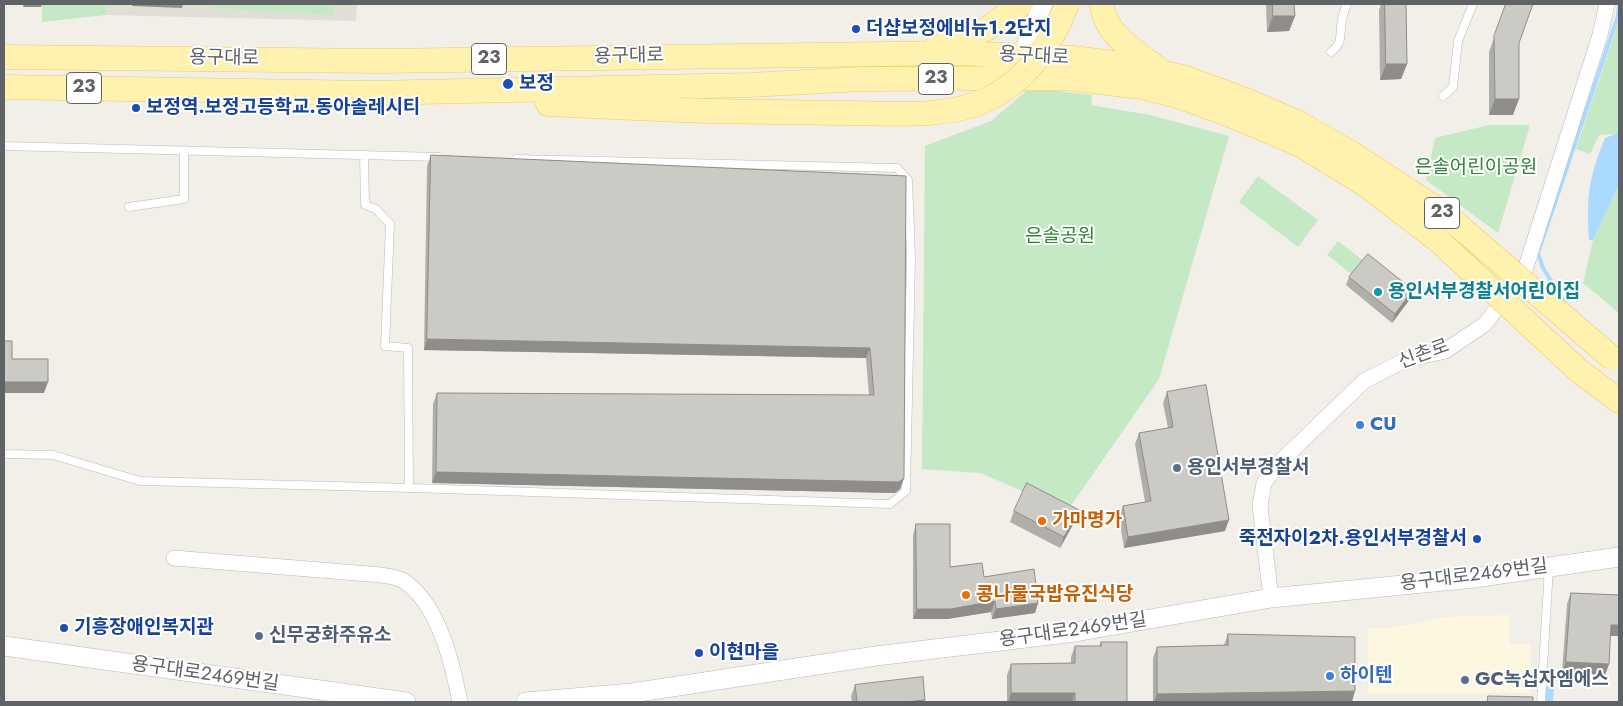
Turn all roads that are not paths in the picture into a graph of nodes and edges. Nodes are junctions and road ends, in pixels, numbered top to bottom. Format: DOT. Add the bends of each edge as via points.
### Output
graph roads {
  1 [pos="1022,4"];
  2 [pos="1043,4"];
  3 [pos="1067,4"];
  4 [pos="1102,4"];
  5 [pos="1347,4"];
  6 [pos="1473,4"];
  7 [pos="1607,4"];
  8 [pos="1331,52"];
  9 [pos="921,53"];
  10 [pos="958,54"];
  11 [pos="1022,56"];
  12 [pos="7,60"];
  13 [pos="1172,74"];
  14 [pos="860,79"];
  15 [pos="1012,79"];
  16 [pos="1098,81"];
  17 [pos="4,87"];
  18 [pos="409,93"];
  19 [pos="1443,96"];
  20 [pos="1239,108"];
  21 [pos="4,146"];
  22 [pos="184,150"];
  23 [pos="364,155"];
  24 [pos="443,157"];
  25 [pos="502,158"];
  26 [pos="129,207"];
  27 [pos="1616,361"];
  28 [pos="1619,401"];
  29 [pos="4,454"];
  30 [pos="409,488"];
  31 [pos="1619,557"];
  32 [pos="174,558"];
  33 [pos="1549,567"];
  34 [pos="1271,598"];
  35 [pos="4,646"];
  36 [pos="666,695"];
  37 [pos="406,702"];
  38 [pos="460,702"];
  39 [pos="526,702"];
  40 [pos="1541,702"];
  1 -- 9 [label="main road" via="988,28"];
  2 -- 11 [label="street"];
  3 -- 18 [label="main road, bridge" via="1059,27 1041,55 1014,82 986,100 946,111 680,110"];
  4 -- 13 [label="main road" via="1103,17 1125,45"];
  5 -- 8 [label="lane" via="1342,35 1338,47"];
  6 -- 19 [label="lane" via="1458,41 1453,87"];
  7 -- 34 [label="street, 신촌로" via="1524,273 1484,324 1445,351 1404,360 1364,381 1280,462 1264,483 1260,506"];
  9 -- 10 [label="main road, 용구대로 / 23"];
  9 -- 12 [label="main road, 용구대로 / 23" via="379,61 58,57"];
  10 -- 11 [label="main road, 용구대로 / 23"];
  10 -- 14 [label="main road" via="959,62 886,64"];
  11 -- 13 [label="main road, 용구대로 / 23" via="1073,58"];
  11 -- 15 [label="street"];
  13 -- 16 [label="main road" via="1167,79 1098,67 1090,71"];
  13 -- 20 [label="main road, 용구대로 / 23"];
  14 -- 15 [label="main road, 용구대로 / 23"];
  14 -- 18 [label="main road, 용구대로 / 23" via="750,85"];
  15 -- 16 [label="main road, 용구대로 / 23"];
  16 -- 20 [label="main road, 용구대로 / 23"];
  17 -- 18 [label="main road, 용구대로 / 23"];
  20 -- 27 [label="main road, 23, bridge" via="1297,122 1446,215"];
  20 -- 28 [label="main road, 23, bridge" via="1366,184 1439,241 1578,370"];
  21 -- 22 [label="lane"];
  22 -- 23 [label="lane"];
  22 -- 26 [label="lane" via="184,199"];
  23 -- 24 [label="lane"];
  23 -- 30 [label="lane" via="365,205 376,209 390,224 385,346 408,348"];
  25 -- 30 [label="lane" via="897,168 908,180 911,257 906,491 890,504"];
  29 -- 30 [label="lane" via="53,455 140,481"];
  31 -- 33 [label="street, 용구대로2469번길"];
  32 -- 38 [label="street" via="402,579 419,594 440,630 452,663"];
  33 -- 34 [label="street, 용구대로2469번길" via="1474,578"];
  33 -- 40 [label="lane"];
  34 -- 36 [label="street, 용구대로2469번길" via="1075,632 876,656"];
  35 -- 37 [label="street, 용구대로2469번길"];
  36 -- 39 [label="street, 용구대로2469번길"];
}
